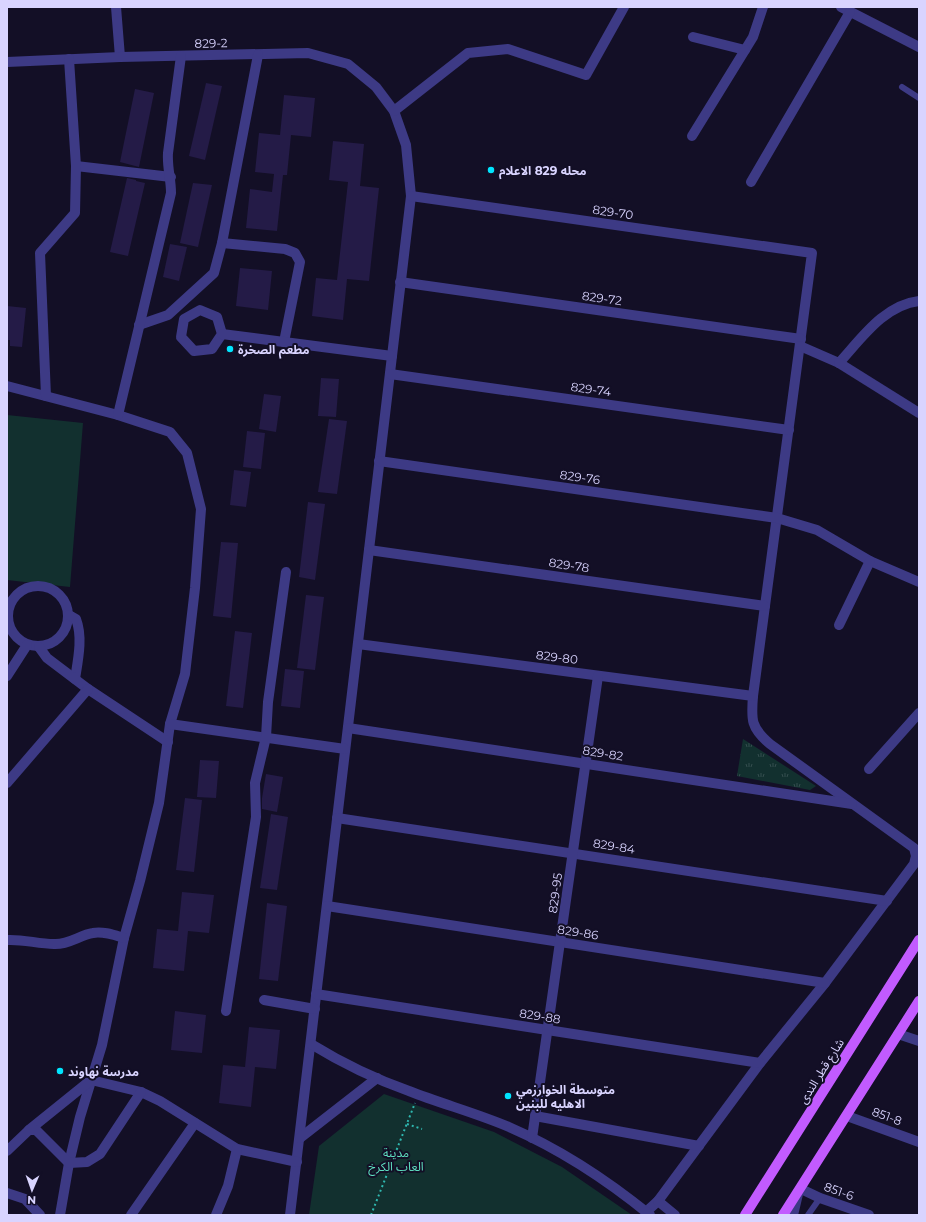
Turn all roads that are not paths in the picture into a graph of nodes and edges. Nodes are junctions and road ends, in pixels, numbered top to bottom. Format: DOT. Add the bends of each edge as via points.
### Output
graph roads {
  1 [pos="116,7"];
  2 [pos="624,7"];
  3 [pos="763,7"];
  4 [pos="845,9"];
  5 [pos="693,37"];
  6 [pos="919,47"];
  7 [pos="745,50"];
  8 [pos="258,55"];
  9 [pos="181,56"];
  10 [pos="120,57"];
  11 [pos="69,59"];
  12 [pos="7,62"];
  13 [pos="902,87"];
  14 [pos="919,98"];
  15 [pos="394,111"];
  16 [pos="692,136"];
  17 [pos="76,166"];
  18 [pos="171,177"];
  19 [pos="751,182"];
  20 [pos="411,196"];
  21 [pos="222,243"];
  22 [pos="400,282"];
  23 [pos="919,301"];
  24 [pos="140,325"];
  25 [pos="222,334"];
  26 [pos="284,342"];
  27 [pos="800,342"];
  28 [pos="392,356"];
  29 [pos="839,363"];
  30 [pos="390,374"];
  31 [pos="7,386"];
  32 [pos="46,396"];
  33 [pos="919,413"];
  34 [pos="118,415"];
  35 [pos="788,430"];
  36 [pos="379,461"];
  37 [pos="777,518"];
  38 [pos="369,550"];
  39 [pos="870,561"];
  40 [pos="286,572"];
  41 [pos="919,582"];
  42 [pos="8,606"];
  43 [pos="765,606"];
  44 [pos="70,615"];
  45 [pos="839,625"];
  46 [pos="358,644"];
  47 [pos="27,645"];
  48 [pos="39,647"];
  49 [pos="7,676"];
  50 [pos="598,676"];
  51 [pos="75,679"];
  52 [pos="88,689"];
  53 [pos="753,696"];
  54 [pos="919,713"];
  55 [pos="170,724"];
  56 [pos="348,728"];
  57 [pos="266,737"];
  58 [pos="168,742"];
  59 [pos="345,749"];
  60 [pos="586,764"];
  61 [pos="868,769"];
  62 [pos="7,783"];
  63 [pos="854,804"];
  64 [pos="337,818"];
  65 [pos="574,853"];
  66 [pos="887,901"];
  67 [pos="327,906"];
  68 [pos="124,938"];
  69 [pos="7,940"];
  70 [pos="919,940"];
  71 [pos="561,942"];
  72 [pos="825,983"];
  73 [pos="316,994"];
  74 [pos="264,1000"];
  75 [pos="919,1001"];
  76 [pos="315,1009"];
  77 [pos="226,1012"];
  78 [pos="547,1030"];
  79 [pos="898,1034"];
  80 [pos="919,1041"];
  81 [pos="310,1044"];
  82 [pos="760,1064"];
  83 [pos="377,1078"];
  84 [pos="91,1080"];
  85 [pos="140,1092"];
  86 [pos="535,1116"];
  87 [pos="847,1116"];
  88 [pos="195,1123"];
  89 [pos="28,1130"];
  90 [pos="300,1138"];
  91 [pos="532,1138"];
  92 [pos="919,1142"];
  93 [pos="699,1146"];
  94 [pos="237,1149"];
  95 [pos="7,1151"];
  96 [pos="68,1162"];
  97 [pos="297,1162"];
  98 [pos="799,1191"];
  99 [pos="7,1192"];
  100 [pos="820,1198"];
  101 [pos="658,1201"];
  102 [pos="62,1214"];
  103 [pos="648,1214"];
  104 [pos="40,1215"];
  105 [pos="130,1215"];
  106 [pos="216,1215"];
  107 [pos="290,1215"];
  108 [pos="675,1215"];
  109 [pos="745,1215"];
  110 [pos="784,1215"];
  111 [pos="793,1215"];
  112 [pos="808,1215"];
  113 [pos="869,1215"];
  1 -- 10 [label="street"];
  2 -- 15 [label="street" via="586,75 508,49 468,53"];
  3 -- 7 [label="street" via="753,37"];
  4 -- 6 [label="street"];
  4 -- 19 [label="street"];
  5 -- 7 [label="street"];
  7 -- 16 [label="street"];
  8 -- 9 [label="street, 829-2"];
  8 -- 15 [label="street, 829-2" via="308,53 348,64 376,87"];
  8 -- 21 [label="street"];
  9 -- 10 [label="street, 829-2"];
  9 -- 18 [label="street" via="168,153"];
  10 -- 11 [label="street, 829-2"];
  11 -- 12 [label="street, 829-2"];
  11 -- 17 [label="street"];
  13 -- 14 [label="lane"];
  15 -- 20 [label="street, 829-2" via="406,145"];
  17 -- 18 [label="street"];
  17 -- 32 [label="street" via="75,213 40,253"];
  18 -- 24 [label="street" via="171,193"];
  20 -- 22 [label="street, 829-2"];
  20 -- 27 [label="street, 829-70" via="812,253"];
  21 -- 24 [label="street" via="214,273 168,315"];
  21 -- 26 [label="street" via="285,249 295,253 300,262"];
  22 -- 27 [label="street, 829-72"];
  22 -- 28 [label="street, 829-2"];
  23 -- 29 [label="street" via="903,304 886,313"];
  24 -- 34 [label="street"];
  25 -- 25 [label="street" via="217,317 200,310 184,319 181,337 194,351 212,349"];
  25 -- 26 [label="street"];
  26 -- 28 [label="street"];
  27 -- 29 [label="street, 829-72"];
  27 -- 35 [label="street"];
  28 -- 30 [label="street, 829-2"];
  29 -- 33 [label="street, 829-72"];
  30 -- 35 [label="street, 829-74"];
  30 -- 36 [label="street, 829-2"];
  31 -- 32 [label="street"];
  32 -- 34 [label="street"];
  34 -- 55 [label="street" via="170,432 187,453 201,509 185,674"];
  35 -- 37 [label="street"];
  36 -- 37 [label="street, 829-76"];
  36 -- 38 [label="street, 829-2"];
  37 -- 39 [label="street, 829-76" via="816,530"];
  37 -- 43 [label="street"];
  38 -- 43 [label="street, 829-78"];
  38 -- 46 [label="street, 829-2"];
  39 -- 41 [label="street, 829-76"];
  39 -- 45 [label="street"];
  40 -- 57 [label="street" via="268,702"];
  42 -- 44 [label="street" via="25,588 37,585 49,587 59,593 67,603"];
  42 -- 47 [label="street" via="10,629"];
  43 -- 53 [label="street"];
  44 -- 48 [label="street" via="61,638"];
  44 -- 51 [label="street" via="76,619 79,626"];
  46 -- 50 [label="street, 829-80"];
  46 -- 56 [label="street, 829-2"];
  47 -- 48 [label="street"];
  47 -- 49 [label="street"];
  48 -- 51 [label="street" via="47,658"];
  50 -- 53 [label="street, 829-80"];
  50 -- 60 [label="street, 829-95"];
  51 -- 52 [label="street"];
  52 -- 58 [label="street"];
  52 -- 62 [label="street"];
  53 -- 63 [label="street" via="753,724 758,734"];
  54 -- 61 [label="street"];
  55 -- 57 [label="street"];
  55 -- 58 [label="street"];
  56 -- 59 [label="street, 829-2"];
  56 -- 60 [label="street, 829-82"];
  57 -- 59 [label="street"];
  57 -- 77 [label="street" via="255,783 256,817"];
  58 -- 68 [label="street" via="159,803"];
  59 -- 64 [label="street, 829-2"];
  60 -- 63 [label="street, 829-82"];
  60 -- 65 [label="street, 829-95"];
  63 -- 66 [label="street" via="914,848 914,864"];
  64 -- 65 [label="street, 829-84"];
  64 -- 67 [label="street, 829-2"];
  65 -- 66 [label="street, 829-84"];
  65 -- 71 [label="street, 829-95"];
  66 -- 72 [label="street"];
  67 -- 71 [label="street, 829-86"];
  67 -- 73 [label="street, 829-2"];
  68 -- 69 [label="street" via="101,932 55,945"];
  68 -- 84 [label="street" via="102,1045"];
  70 -- 109 [label="main road, شارع قطر الندى"];
  71 -- 72 [label="street, 829-86"];
  71 -- 78 [label="street, 829-95"];
  72 -- 82 [label="street"];
  73 -- 76 [label="street, 829-2"];
  73 -- 78 [label="street, 829-88"];
  74 -- 76 [label="street"];
  75 -- 79 [label="main road"];
  76 -- 81 [label="street, 829-2"];
  78 -- 82 [label="street, 829-88"];
  78 -- 86 [label="street, 829-95"];
  79 -- 80 [label="street"];
  79 -- 87 [label="main road"];
  81 -- 83 [label="street"];
  81 -- 90 [label="street, 829-2"];
  82 -- 93 [label="street"];
  83 -- 90 [label="street"];
  83 -- 91 [label="street" via="507,1126"];
  84 -- 85 [label="street"];
  84 -- 89 [label="street"];
  84 -- 96 [label="street"];
  85 -- 88 [label="street"];
  85 -- 96 [label="street" via="100,1154 87,1162"];
  86 -- 91 [label="street, 829-95"];
  86 -- 93 [label="street"];
  87 -- 92 [label="street, 851-8"];
  87 -- 98 [label="main road"];
  88 -- 94 [label="street"];
  88 -- 105 [label="street"];
  89 -- 95 [label="street"];
  89 -- 96 [label="street" via="36,1130"];
  90 -- 97 [label="street, 829-2"];
  91 -- 103 [label="street" via="589,1170"];
  93 -- 101 [label="street"];
  94 -- 97 [label="street"];
  94 -- 106 [label="street" via="228,1186"];
  96 -- 102 [label="street"];
  97 -- 107 [label="street, 829-2"];
  98 -- 100 [label="street, 851-6"];
  98 -- 110 [label="main road"];
  98 -- 111 [label="street"];
  99 -- 104 [label="street" via="25,1199"];
  100 -- 112 [label="lane"];
  100 -- 113 [label="street, 851-6"];
  101 -- 103 [label="street"];
  101 -- 108 [label="street"];
}
